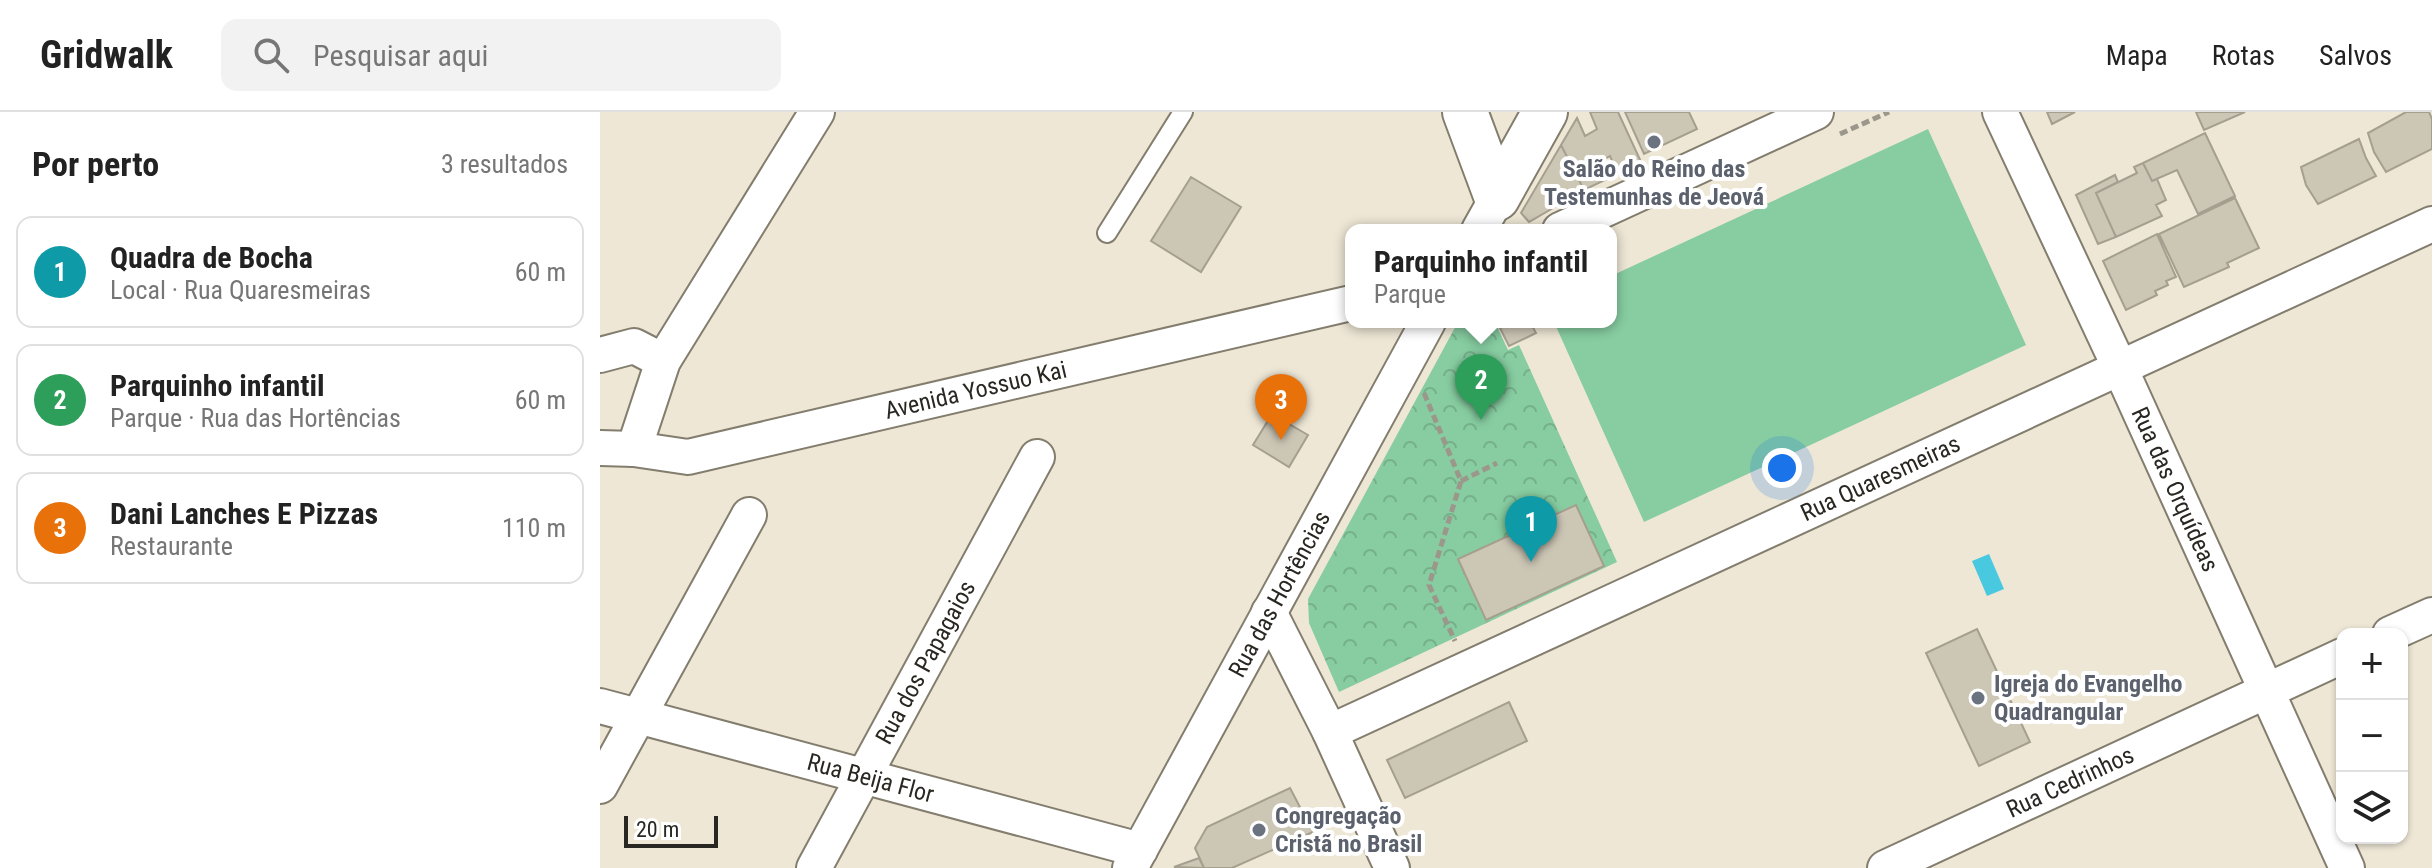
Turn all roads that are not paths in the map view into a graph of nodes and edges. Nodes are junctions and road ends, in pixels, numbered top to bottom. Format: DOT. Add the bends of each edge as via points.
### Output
graph roads {
  1 [pos="817,112"];
  2 [pos="1183,112"];
  3 [pos="1465,112"];
  4 [pos="1816,112"];
  5 [pos="2000,112"];
  6 [pos="1531,122"];
  7 [pos="1488,214"];
  8 [pos="1573,224"];
  9 [pos="2432,224"];
  10 [pos="1107,233"];
  11 [pos="1345,304"];
  12 [pos="1425,328"];
  13 [pos="600,355"];
  14 [pos="663,361"];
  15 [pos="2120,368"];
  16 [pos="600,448"];
  17 [pos="634,449"];
  18 [pos="1037,457"];
  19 [pos="749,515"];
  20 [pos="1269,612"];
  21 [pos="2432,615"];
  22 [pos="2403,628"];
  23 [pos="2336,659"];
  24 [pos="2265,691"];
  25 [pos="600,706"];
  26 [pos="638,716"];
  27 [pos="1330,732"];
  28 [pos="863,777"];
  29 [pos="600,786"];
  30 [pos="1135,859"];
  31 [pos="814,868"];
  32 [pos="1392,868"];
  33 [pos="1885,868"];
  34 [pos="2347,868"];
  1 -- 14 [label="street"];
  2 -- 10 [label="lane"];
  3 -- 7 [label="street"];
  4 -- 8 [label="street"];
  5 -- 15 [label="street, Rua das Orquídeas"];
  6 -- 7 [label="street"];
  9 -- 15 [label="street, Rua Quaresmeiras"];
  11 -- 17 [label="street, Avenida Yossuo Kai" via="688,457"];
  12 -- 20 [label="street, Rua das Hortências"];
  13 -- 14 [label="street" via="634,346"];
  14 -- 17 [label="street"];
  15 -- 24 [label="street, Rua das Orquídeas"];
  15 -- 27 [label="street, Rua Quaresmeiras"];
  16 -- 17 [label="street, Avenida Yossuo Kai"];
  18 -- 28 [label="street, Rua dos Papagaios"];
  19 -- 26 [label="street"];
  20 -- 27 [label="street"];
  20 -- 30 [label="street, Rua das Hortências"];
  21 -- 22 [label="street"];
  23 -- 24 [label="street, Rua Cedrinhos"];
  24 -- 33 [label="street, Rua Cedrinhos"];
  24 -- 34 [label="street, Rua das Orquídeas"];
  25 -- 26 [label="street, Rua Beija Flor"];
  26 -- 28 [label="street, Rua Beija Flor"];
  26 -- 29 [label="street"];
  27 -- 32 [label="street"];
  28 -- 30 [label="street, Rua Beija Flor"];
  28 -- 31 [label="street, Rua dos Papagaios"];
}
